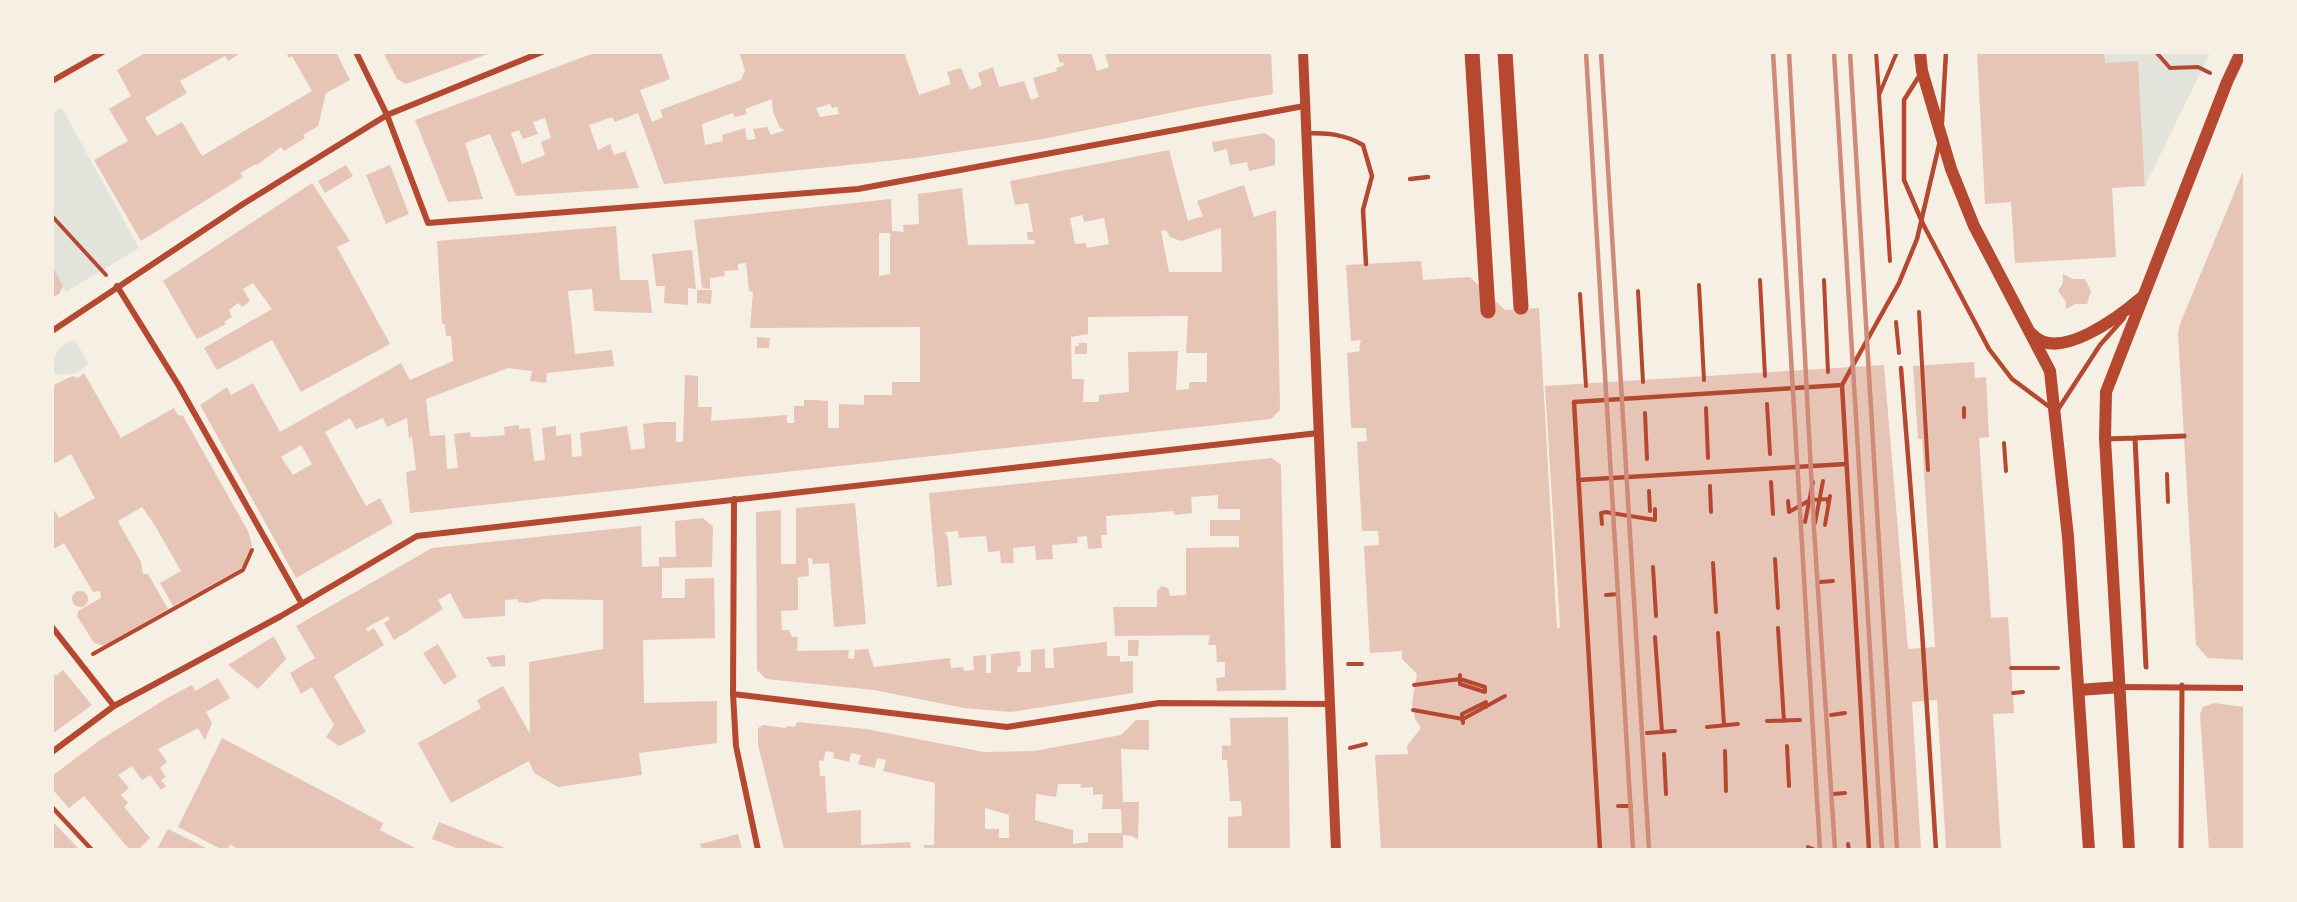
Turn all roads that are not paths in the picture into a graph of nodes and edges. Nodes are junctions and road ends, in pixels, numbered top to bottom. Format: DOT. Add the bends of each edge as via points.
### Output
graph roads {
  1 [pos="103,52"];
  2 [pos="356,52"];
  3 [pos="542,52"];
  4 [pos="1303,52"];
  5 [pos="1472,52"];
  6 [pos="1505,52"];
  7 [pos="1920,52"];
  8 [pos="1946,52"];
  9 [pos="2241,52"];
  10 [pos="1923,70"];
  11 [pos="52,81"];
  12 [pos="1304,106"];
  13 [pos="387,115"];
  14 [pos="1306,133"];
  15 [pos="1428,177"];
  16 [pos="1410,178"];
  17 [pos="1366,264"];
  18 [pos="117,286"];
  19 [pos="2143,296"];
  20 [pos="1521,307"];
  21 [pos="1488,311"];
  22 [pos="2027,325"];
  23 [pos="52,331"];
  24 [pos="1901,368"];
  25 [pos="1842,385"];
  26 [pos="2056,412"];
  27 [pos="1318,433"];
  28 [pos="2184,436"];
  29 [pos="2135,438"];
  30 [pos="2105,440"];
  31 [pos="1846,464"];
  32 [pos="1578,480"];
  33 [pos="734,499"];
  34 [pos="302,604"];
  35 [pos="52,627"];
  36 [pos="2146,667"];
  37 [pos="2182,685"];
  38 [pos="2120,687"];
  39 [pos="2244,688"];
  40 [pos="2079,690"];
  41 [pos="733,694"];
  42 [pos="1330,704"];
  43 [pos="114,706"];
  44 [pos="52,752"];
  45 [pos="52,807"];
  46 [pos="92,849"];
  47 [pos="758,849"];
  48 [pos="1336,849"];
  49 [pos="1600,849"];
  50 [pos="1869,849"];
  51 [pos="1936,849"];
  52 [pos="2089,849"];
  53 [pos="2129,849"];
  54 [pos="2181,849"];
  1 -- 11 [label="street"];
  2 -- 13 [label="street"];
  3 -- 13 [label="street"];
  4 -- 12 [label="street"];
  5 -- 21 [label="main road"];
  6 -- 20 [label="main road"];
  7 -- 10 [label="main road"];
  8 -- 25 [label="lane" via="1938,159 1917,239 1899,283"];
  9 -- 19 [label="main road"];
  10 -- 22 [label="main road" via="1951,169 1974,226"];
  10 -- 26 [label="lane" via="1904,100 1904,180 1989,349 2012,379"];
  12 -- 13 [label="street" via="858,189 428,223"];
  12 -- 14 [label="street"];
  13 -- 18 [label="street"];
  14 -- 17 [label="lane" via="1339,134 1364,145 1372,176 1363,210"];
  14 -- 27 [label="street"];
  15 -- 16 [label="lane"];
  18 -- 23 [label="street"];
  18 -- 34 [label="street" via="179,386"];
  19 -- 22 [label="main road" via="2121,316 2067,343 2044,342 2034,337"];
  19 -- 26 [label="lane" via="2100,345"];
  19 -- 30 [label="main road" via="2106,392"];
  22 -- 26 [label="main road" via="2050,371"];
  24 -- 51 [label="lane"];
  25 -- 31 [label="lane"];
  25 -- 32 [label="lane" via="1574,402"];
  26 -- 40 [label="main road"];
  27 -- 33 [label="street"];
  27 -- 42 [label="street"];
  28 -- 29 [label="street"];
  29 -- 30 [label="street"];
  29 -- 36 [label="street"];
  30 -- 38 [label="main road"];
  31 -- 32 [label="lane"];
  31 -- 50 [label="lane"];
  32 -- 49 [label="lane"];
  33 -- 34 [label="street" via="417,536"];
  33 -- 41 [label="street"];
  34 -- 43 [label="street"];
  35 -- 43 [label="street"];
  37 -- 38 [label="street"];
  37 -- 39 [label="street"];
  37 -- 54 [label="street"];
  38 -- 40 [label="main road"];
  38 -- 53 [label="main road"];
  40 -- 52 [label="main road"];
  41 -- 42 [label="street" via="1007,727 1160,702"];
  41 -- 47 [label="street" via="736,746"];
  42 -- 48 [label="street"];
  43 -- 44 [label="street"];
  45 -- 46 [label="lane"];
}
